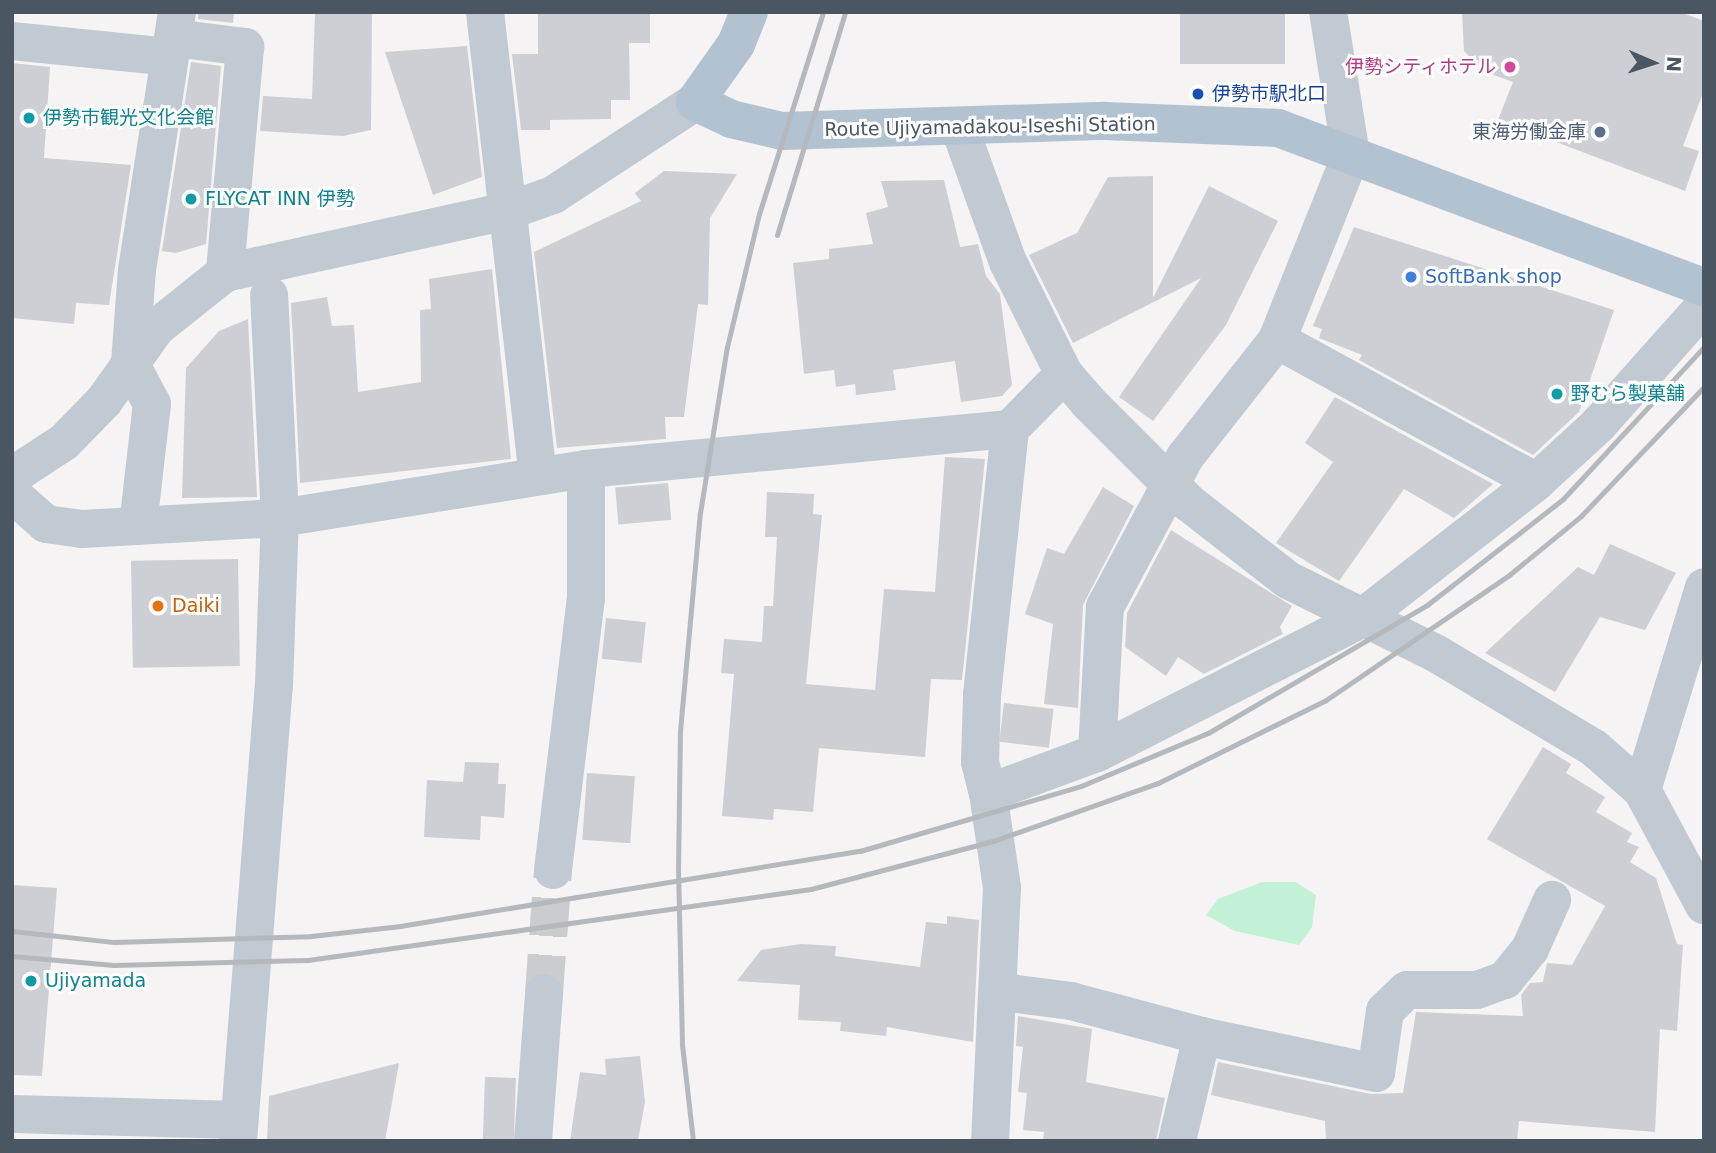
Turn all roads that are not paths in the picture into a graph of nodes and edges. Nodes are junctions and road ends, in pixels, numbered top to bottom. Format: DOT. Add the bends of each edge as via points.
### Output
graph roads {
  1 [pos="485,12"];
  2 [pos="749,12"];
  3 [pos="1328,12"];
  4 [pos="173,36"];
  5 [pos="12,41"];
  6 [pos="695,102"];
  7 [pos="960,129"];
  8 [pos="1351,155"];
  9 [pos="508,211"];
  10 [pos="226,272"];
  11 [pos="1704,287"];
  12 [pos="269,295"];
  13 [pos="1704,306"];
  14 [pos="1277,340"];
  15 [pos="130,362"];
  16 [pos="1064,374"];
  17 [pos="1010,429"];
  18 [pos="586,469"];
  19 [pos="12,476"];
  20 [pos="538,476"];
  21 [pos="1536,482"];
  22 [pos="1169,484"];
  23 [pos="12,494"];
  24 [pos="280,518"];
  25 [pos="138,526"];
  26 [pos="1704,587"];
  27 [pos="1360,620"];
  28 [pos="1097,752"];
  29 [pos="1642,790"];
  30 [pos="988,793"];
  31 [pos="553,870"];
  32 [pos="1552,900"];
  33 [pos="1704,905"];
  34 [pos="1001,992"];
  35 [pos="544,993"];
  36 [pos="1202,1036"];
  37 [pos="12,1114"];
  38 [pos="239,1130"];
  39 [pos="533,1141"];
  40 [pos="990,1141"];
  41 [pos="1177,1141"];
  1 -- 9 [label="street"];
  2 -- 6 [label="main road" via="736,44"];
  3 -- 8 [label="street"];
  4 -- 5 [label="street"];
  4 -- 10 [label="street" via="245,47"];
  4 -- 15 [label="street" via="137,270"];
  6 -- 7 [label="main road, Route Ujiyamadakou-Iseshi Station" via="731,119 782,131"];
  6 -- 9 [label="street" via="590,174"];
  7 -- 8 [label="main road, Route Ujiyamadakou-Iseshi Station" via="1105,121 1278,128"];
  7 -- 16 [label="street" via="1008,262"];
  8 -- 11 [label="main road, Route Ujiyamadakou-Iseshi Station"];
  8 -- 14 [label="street"];
  9 -- 10 [label="street"];
  9 -- 20 [label="street"];
  10 -- 15 [label="street" via="186,299"];
  12 -- 24 [label="street"];
  13 -- 21 [label="street" via="1598,425"];
  14 -- 21 [label="street"];
  14 -- 22 [label="street"];
  15 -- 19 [label="street" via="104,401 64,442"];
  15 -- 25 [label="street" via="152,404"];
  16 -- 17 [label="street"];
  16 -- 22 [label="street"];
  17 -- 18 [label="street"];
  17 -- 30 [label="street" via="985,636 980,762"];
  18 -- 20 [label="street"];
  18 -- 31 [label="street" via="586,599"];
  20 -- 24 [label="street"];
  21 -- 27 [label="street"];
  22 -- 27 [label="street" via="1288,580"];
  22 -- 28 [label="street" via="1105,607"];
  23 -- 25 [label="street" via="46,524"];
  24 -- 25 [label="street"];
  24 -- 38 [label="street" via="274,686"];
  26 -- 29 [label="street"];
  27 -- 28 [label="street"];
  27 -- 29 [label="street" via="1437,654 1594,748"];
  28 -- 30 [label="street"];
  29 -- 33 [label="street"];
  30 -- 34 [label="street" via="1002,888"];
  32 -- 36 [label="street" via="1530,949 1505,979 1477,990 1407,990 1385,1011 1376,1073"];
  34 -- 36 [label="street" via="1072,1001"];
  34 -- 40 [label="street"];
  35 -- 39 [label="street"];
  36 -- 41 [label="street"];
  37 -- 38 [label="street" via="111,1117"];
}
